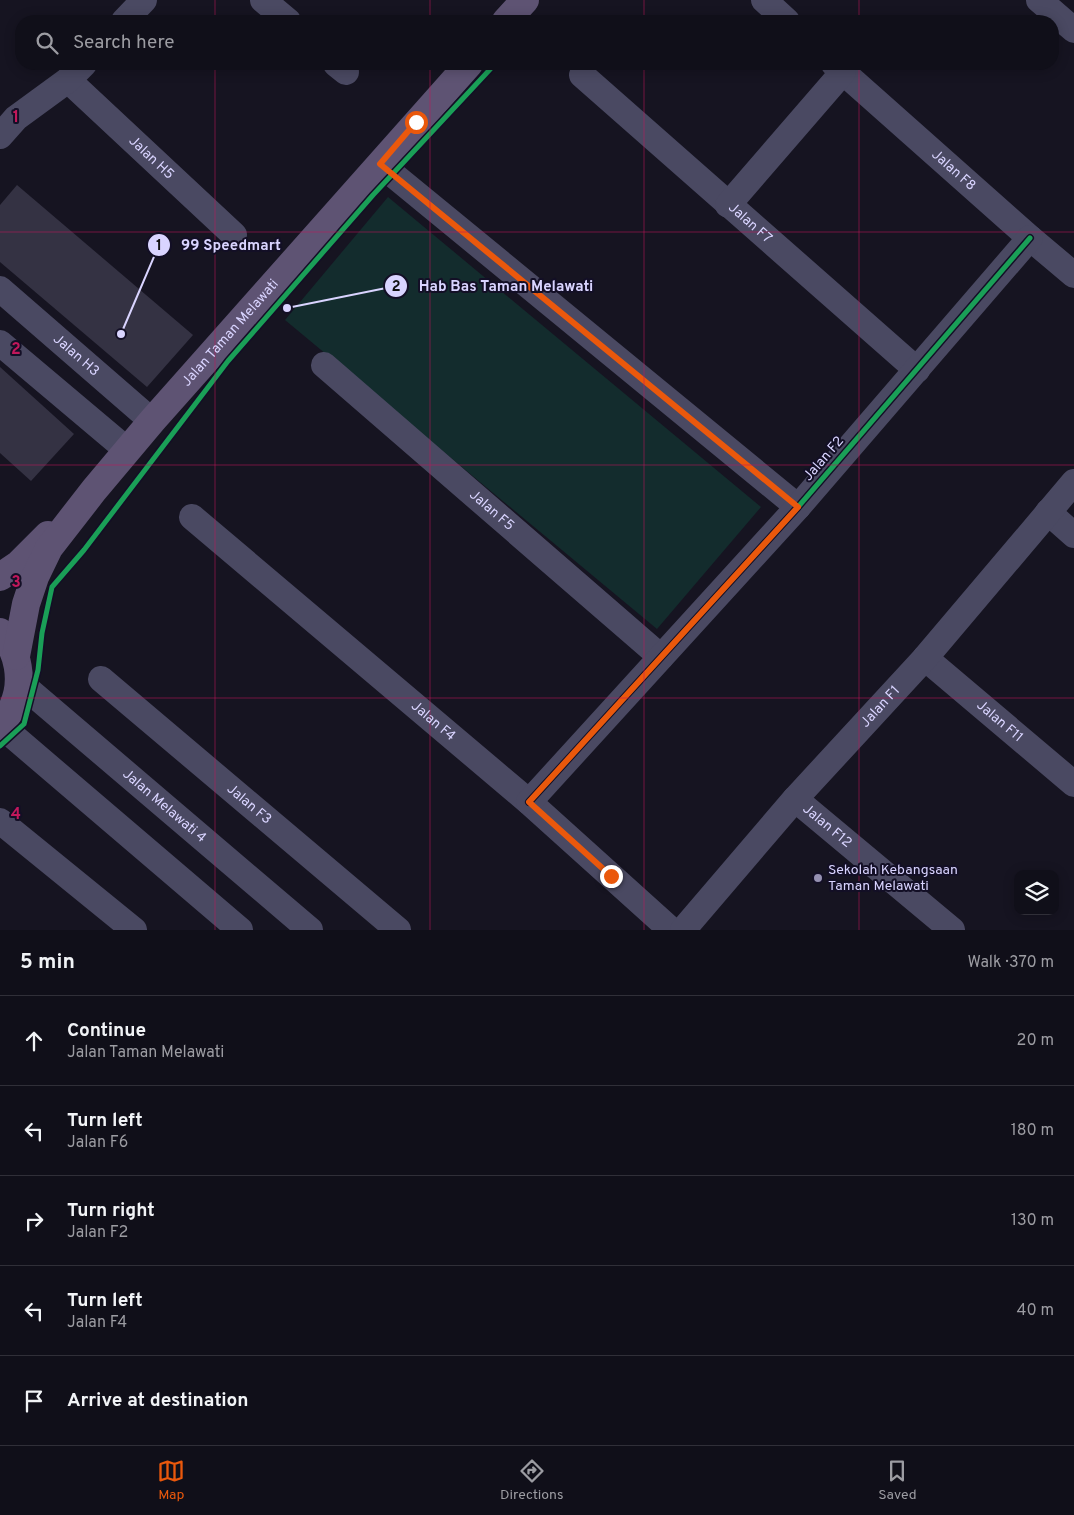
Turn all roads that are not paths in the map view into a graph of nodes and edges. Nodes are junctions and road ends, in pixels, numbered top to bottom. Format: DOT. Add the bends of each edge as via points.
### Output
graph roads {
  1 [pos="144,0"];
  2 [pos="263,0"];
  3 [pos="525,0"];
  4 [pos="764,0"];
  5 [pos="1039,0"];
  6 [pos="130,15"];
  7 [pos="281,15"];
  8 [pos="511,15"];
  9 [pos="781,15"];
  10 [pos="1056,15"];
  11 [pos="1059,17"];
  12 [pos="1074,30"];
  13 [pos="464,70"];
  14 [pos="836,70"];
  15 [pos="840,70"];
  16 [pos="76,72"];
  17 [pos="582,75"];
  18 [pos="5,120"];
  19 [pos="380,164"];
  20 [pos="728,205"];
  21 [pos="234,235"];
  22 [pos="1030,238"];
  23 [pos="1074,275"];
  24 [pos="0,289"];
  25 [pos="0,343"];
  26 [pos="324,365"];
  27 [pos="917,370"];
  28 [pos="152,421"];
  29 [pos="127,450"];
  30 [pos="1074,482"];
  31 [pos="94,490"];
  32 [pos="798,507"];
  33 [pos="1048,512"];
  34 [pos="192,517"];
  35 [pos="1074,535"];
  36 [pos="0,577"];
  37 [pos="0,632"];
  38 [pos="661,657"];
  39 [pos="925,658"];
  40 [pos="18,669"];
  41 [pos="101,679"];
  42 [pos="0,726"];
  43 [pos="1074,784"];
  44 [pos="795,799"];
  45 [pos="529,802"];
  46 [pos="0,821"];
  47 [pos="134,930"];
  48 [pos="240,930"];
  49 [pos="310,930"];
  50 [pos="398,930"];
  51 [pos="671,930"];
  52 [pos="683,930"];
  53 [pos="952,930"];
  1 -- 6 [label="street"];
  2 -- 7 [label="street"];
  3 -- 8 [label="main road"];
  4 -- 9 [label="street"];
  5 -- 10 [label="street"];
  11 -- 12 [label="street"];
  13 -- 19 [label="main road, Jalan Taman Melawati"];
  14 -- 20 [label="street"];
  15 -- 22 [label="street, Jalan F8"];
  16 -- 18 [label="street"];
  16 -- 21 [label="street, Jalan H5"];
  17 -- 20 [label="street, Jalan F7"];
  19 -- 28 [label="main road, Jalan Taman Melawati"];
  19 -- 32 [label="street"];
  20 -- 27 [label="street, Jalan F7"];
  22 -- 23 [label="street, Jalan F8"];
  22 -- 27 [label="street, Jalan F2"];
  24 -- 28 [label="street, Jalan H3"];
  25 -- 29 [label="street"];
  26 -- 38 [label="street, Jalan F5"];
  27 -- 32 [label="street, Jalan F2"];
  28 -- 29 [label="main road, Jalan Taman Melawati"];
  29 -- 31 [label="main road, Jalan Taman Melawati"];
  30 -- 33 [label="street, Jalan F1"];
  31 -- 36 [label="main road, Jalan Taman Melawati" via="19,564"];
  31 -- 40 [label="main road, Jalan Taman Melawati" via="49,548 35,577 26,604"];
  32 -- 38 [label="street, Jalan F2"];
  33 -- 35 [label="street"];
  33 -- 39 [label="street, Jalan F1"];
  34 -- 45 [label="street, Jalan F4"];
  37 -- 40 [label="main road" via="6,638"];
  38 -- 45 [label="street, Jalan F2"];
  39 -- 43 [label="street, Jalan F11"];
  39 -- 44 [label="street, Jalan F1"];
  40 -- 42 [label="main road, Jalan Taman Melawati" via="14,706"];
  40 -- 49 [label="street, Jalan Melawati 4"];
  41 -- 50 [label="street, Jalan F3"];
  42 -- 48 [label="street"];
  44 -- 52 [label="street, Jalan F1"];
  44 -- 53 [label="street, Jalan F12"];
  45 -- 51 [label="street, Jalan F4"];
  46 -- 47 [label="street"];
}
